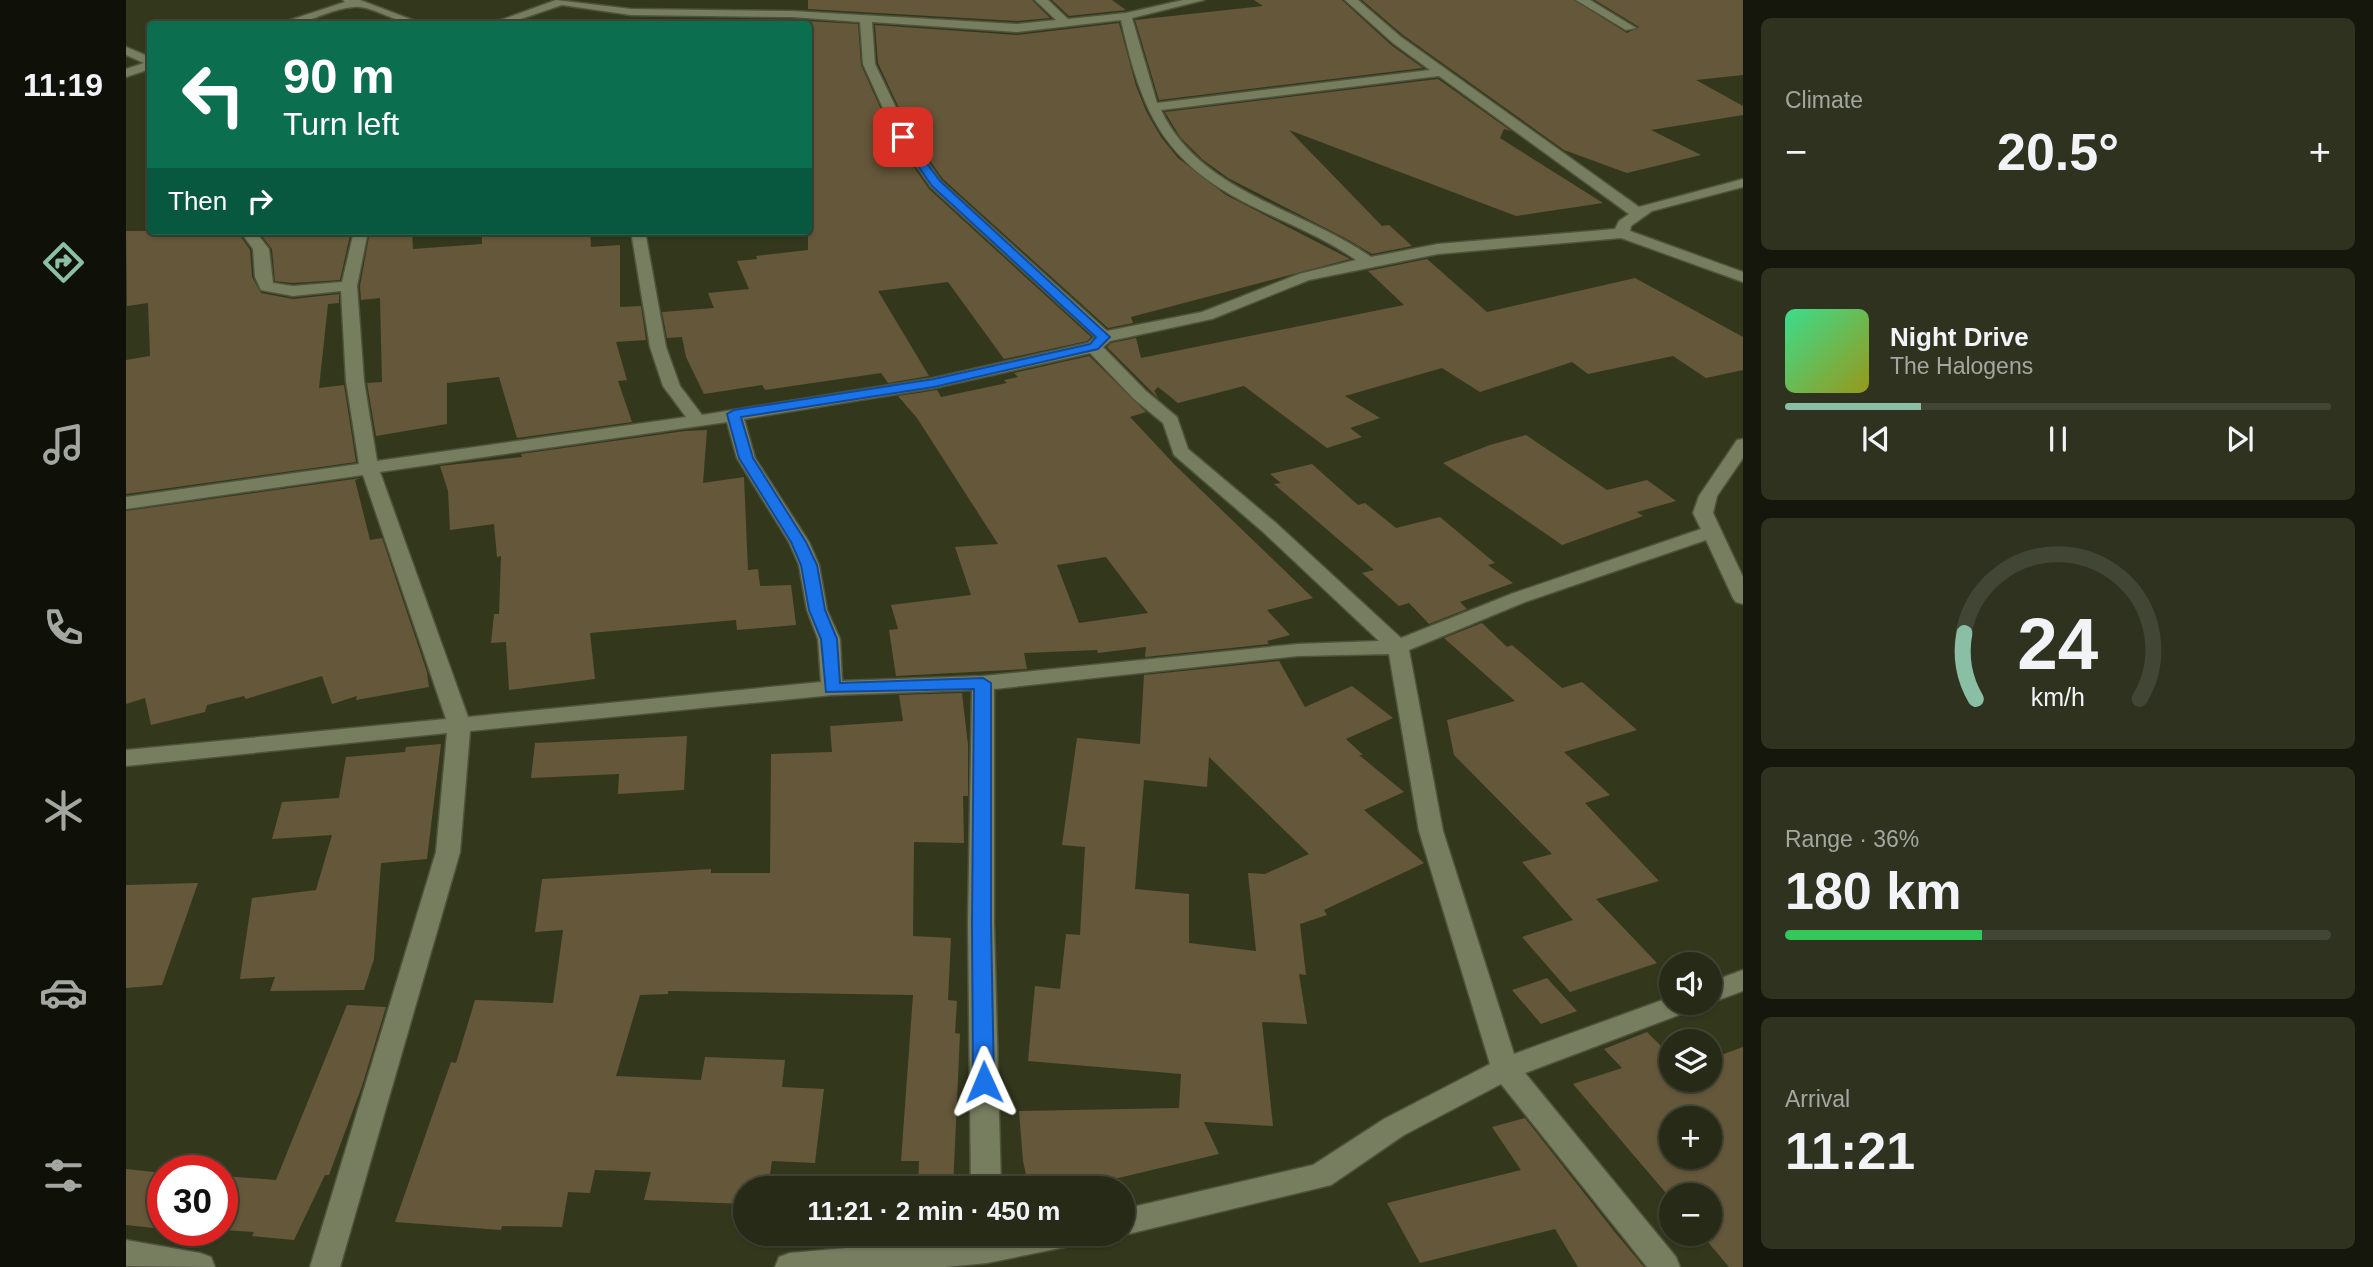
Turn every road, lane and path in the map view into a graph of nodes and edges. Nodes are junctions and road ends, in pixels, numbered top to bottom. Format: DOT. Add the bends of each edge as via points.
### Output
graph roads {
  1 [pos="1041,0"];
  2 [pos="1198,0"];
  3 [pos="1350,0"];
  4 [pos="1582,0"];
  5 [pos="352,1"];
  6 [pos="565,1"];
  7 [pos="1126,16"];
  8 [pos="629,18"];
  9 [pos="866,19"];
  10 [pos="293,21"];
  11 [pos="409,21"];
  12 [pos="505,21"];
  13 [pos="1067,24"];
  14 [pos="1630,28"];
  15 [pos="126,51"];
  16 [pos="147,62"];
  17 [pos="147,64"];
  18 [pos="1443,72"];
  19 [pos="126,73"];
  20 [pos="1153,107"];
  21 [pos="1743,183"];
  22 [pos="1637,213"];
  23 [pos="1622,233"];
  24 [pos="250,235"];
  25 [pos="360,235"];
  26 [pos="639,235"];
  27 [pos="1368,262"];
  28 [pos="1743,277"];
  29 [pos="349,286"];
  30 [pos="1099,342"];
  31 [pos="734,414"];
  32 [pos="696,419"];
  33 [pos="1743,444"];
  34 [pos="369,466"];
  35 [pos="126,503"];
  36 [pos="1712,532"];
  37 [pos="1743,598"];
  38 [pos="1398,646"];
  39 [pos="983,683"];
  40 [pos="832,688"];
  41 [pos="459,724"];
  42 [pos="126,758"];
  43 [pos="1743,980"];
  44 [pos="1722,988"];
  45 [pos="1659,1012"];
  46 [pos="1505,1069"];
  47 [pos="986,1176"];
  48 [pos="1135,1219"];
  49 [pos="1006,1246"];
  50 [pos="986,1250"];
  51 [pos="126,1253"];
  52 [pos="200,1267"];
  53 [pos="326,1267"];
  54 [pos="790,1267"];
  55 [pos="1665,1267"];
  1 -- 13 [label="street"];
  2 -- 7 [label="street"];
  3 -- 18 [label="street"];
  4 -- 14 [label="street"];
  5 -- 10 [label="street"];
  5 -- 11 [label="street"];
  6 -- 8 [label="street"];
  6 -- 12 [label="street"];
  7 -- 13 [label="street"];
  7 -- 20 [label="street"];
  8 -- 9 [label="street"];
  9 -- 13 [label="street" via="1017,29"];
  9 -- 30 [label="street" via="869,64 903,137 936,184"];
  15 -- 16 [label="street"];
  17 -- 19 [label="street"];
  18 -- 20 [label="street"];
  18 -- 22 [label="street"];
  20 -- 27 [label="street" via="1175,145 1209,176 1331,237"];
  21 -- 22 [label="street"];
  22 -- 23 [label="street" via="1624,224"];
  23 -- 27 [label="street" via="1438,249"];
  23 -- 28 [label="street"];
  24 -- 29 [label="street" via="261,249 267,287 293,291"];
  25 -- 29 [label="street"];
  26 -- 32 [label="street" via="658,347 672,386"];
  27 -- 30 [label="street" via="1304,277 1206,316"];
  29 -- 34 [label="street" via="355,381"];
  30 -- 31 [label="street" via="934,383"];
  30 -- 38 [label="street" via="1140,395 1171,421 1180,451"];
  31 -- 32 [label="street"];
  31 -- 40 [label="street" via="746,458 809,565 817,610 829,639"];
  32 -- 34 [label="street"];
  33 -- 36 [label="street" via="1708,496 1703,513"];
  34 -- 35 [label="street"];
  34 -- 41 [label="street"];
  36 -- 37 [label="street"];
  36 -- 38 [label="street" via="1518,598"];
  38 -- 39 [label="street" via="1298,650"];
  38 -- 46 [label="street" via="1431,831"];
  39 -- 40 [label="street"];
  39 -- 47 [label="street"];
  40 -- 41 [label="street"];
  41 -- 42 [label="street"];
  41 -- 53 [label="street" via="448,852"];
  43 -- 44 [label="street"];
  45 -- 46 [label="street"];
  46 -- 48 [label="street" via="1394,1127 1321,1176"];
  46 -- 55 [label="street"];
  49 -- 50 [label="street"];
  50 -- 54 [label="street"];
  51 -- 52 [label="street"];
}
